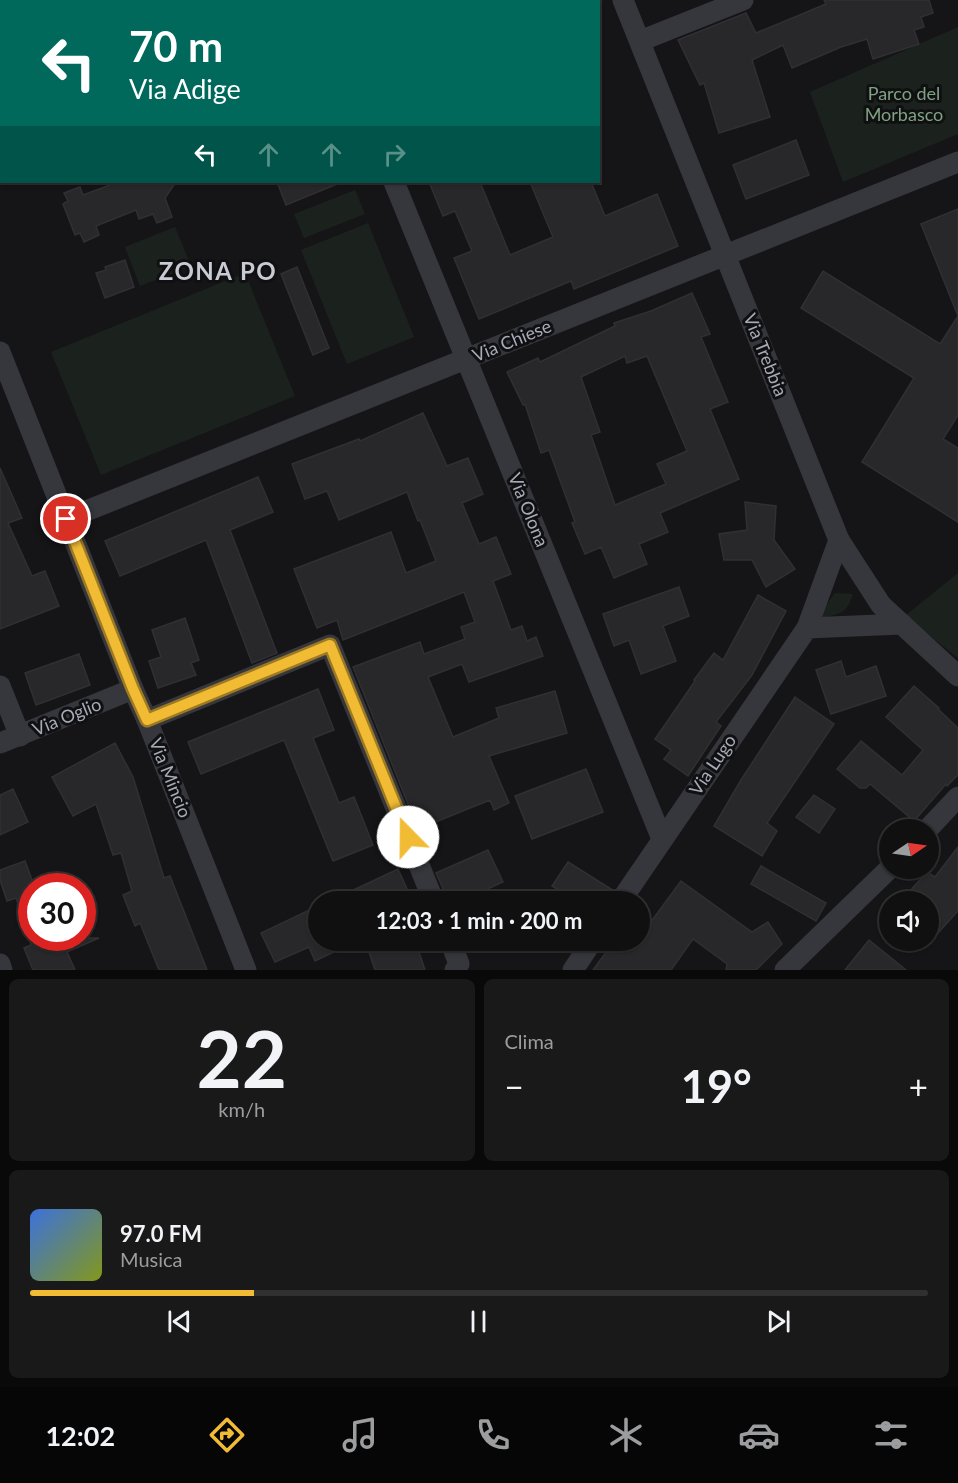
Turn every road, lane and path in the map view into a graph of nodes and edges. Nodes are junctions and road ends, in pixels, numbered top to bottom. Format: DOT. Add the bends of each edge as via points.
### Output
graph roads {
  1 [pos="623,0"];
  2 [pos="743,0"];
  3 [pos="640,41"];
  4 [pos="958,162"];
  5 [pos="394,183"];
  6 [pos="725,255"];
  7 [pos="0,352"];
  8 [pos="467,359"];
  9 [pos="66,519"];
  10 [pos="839,540"];
  11 [pos="902,624"];
  12 [pos="807,628"];
  13 [pos="958,676"];
  14 [pos="0,686"];
  15 [pos="133,689"];
  16 [pos="147,720"];
  17 [pos="20,736"];
  18 [pos="0,743"];
  19 [pos="958,798"];
  20 [pos="938,819"];
  21 [pos="662,839"];
  22 [pos="879,879"];
  23 [pos="430,891"];
  24 [pos="627,891"];
  25 [pos="454,951"];
  26 [pos="586,951"];
  27 [pos="0,964"];
  28 [pos="2,970"];
  29 [pos="246,970"];
  30 [pos="455,970"];
  31 [pos="573,970"];
  32 [pos="785,970"];
  1 -- 3 [label="street, Via Trebbia"];
  2 -- 3 [label="street"];
  3 -- 6 [label="street, Via Trebbia"];
  4 -- 6 [label="street, Via Chiese"];
  5 -- 8 [label="street, Via Olona"];
  6 -- 8 [label="street, Via Chiese"];
  6 -- 10 [label="street, Via Trebbia"];
  7 -- 9 [label="street, Via Mincio"];
  8 -- 9 [label="street, Via Chiese"];
  8 -- 21 [label="street, Via Olona"];
  9 -- 15 [label="street, Via Mincio"];
  10 -- 11 [label="street, Via Trebbia" via="882,605"];
  10 -- 12 [label="street, Via Lugo"];
  11 -- 12 [label="street"];
  11 -- 13 [label="street, Via Trebbia"];
  12 -- 21 [label="street, Via Lugo"];
  14 -- 17 [label="street"];
  15 -- 16 [label="street, Via Mincio"];
  15 -- 17 [label="street, Via Oglio"];
  16 -- 23 [label="street" via="330,645"];
  16 -- 29 [label="street, Via Mincio"];
  17 -- 18 [label="street, Via Oglio"];
  19 -- 20 [label="street"];
  21 -- 24 [label="street, Via Lugo"];
  22 -- 32 [label="street"];
  25 -- 30 [label="street" via="459,963"];
  26 -- 31 [label="street"];
  27 -- 28 [label="street"];
}
